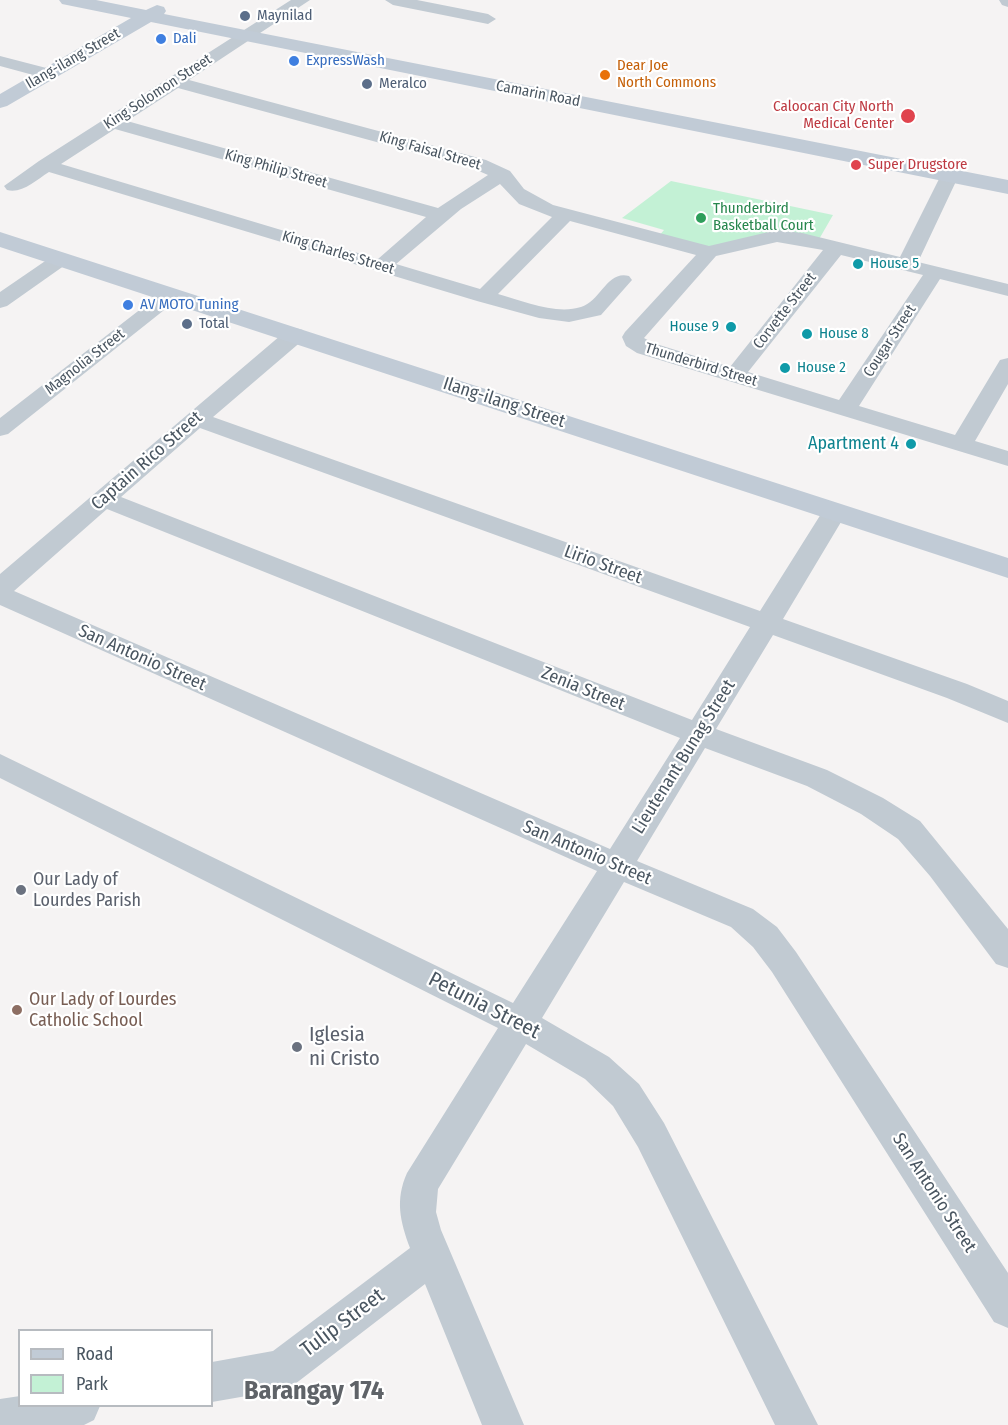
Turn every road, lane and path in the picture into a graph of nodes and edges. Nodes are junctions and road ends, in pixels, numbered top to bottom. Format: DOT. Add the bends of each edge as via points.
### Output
graph roads {
  1 [pos="68,0"];
  2 [pos="177,0"];
  3 [pos="302,0"];
  4 [pos="393,0"];
  5 [pos="426,3"];
  6 [pos="147,17"];
  7 [pos="488,19"];
  8 [pos="243,37"];
  9 [pos="0,61"];
  10 [pos="48,74"];
  11 [pos="175,81"];
  12 [pos="0,102"];
  13 [pos="112,122"];
  14 [pos="46,165"];
  15 [pos="503,175"];
  16 [pos="950,175"];
  17 [pos="14,186"];
  18 [pos="1008,187"];
  19 [pos="440,215"];
  20 [pos="565,215"];
  21 [pos="0,239"];
  22 [pos="836,247"];
  23 [pos="709,252"];
  24 [pos="61,259"];
  25 [pos="906,265"];
  26 [pos="382,266"];
  27 [pos="935,272"];
  28 [pos="622,280"];
  29 [pos="1008,290"];
  30 [pos="171,295"];
  31 [pos="484,297"];
  32 [pos="0,302"];
  33 [pos="295,335"];
  34 [pos="1008,365"];
  35 [pos="734,376"];
  36 [pos="845,409"];
  37 [pos="196,419"];
  38 [pos="0,429"];
  39 [pos="961,444"];
  40 [pos="1008,459"];
  41 [pos="104,499"];
  42 [pos="835,512"];
  43 [pos="1008,568"];
  44 [pos="0,588"];
  45 [pos="0,596"];
  46 [pos="766,624"];
  47 [pos="1008,713"];
  48 [pos="698,734"];
  49 [pos="6,776"];
  50 [pos="617,866"];
  51 [pos="1008,954"];
  52 [pos="520,1023"];
  53 [pos="432,1255"];
  54 [pos="1008,1308"];
  55 [pos="213,1382"];
  56 [pos="74,1407"];
  57 [pos="0,1420"];
  58 [pos="503,1425"];
  59 [pos="797,1425"];
  1 -- 6 [label="main road, Camarin Road"];
  2 -- 6 [label="main road, Ilang-ilang Street"];
  3 -- 8 [label="street, King Solomon Street"];
  4 -- 5 [label="street"];
  5 -- 7 [label="street"];
  6 -- 8 [label="main road, Camarin Road"];
  6 -- 10 [label="main road, Ilang-ilang Street"];
  8 -- 11 [label="street, King Solomon Street"];
  8 -- 16 [label="main road, Camarin Road"];
  9 -- 10 [label="street"];
  10 -- 12 [label="main road, Ilang-ilang Street"];
  11 -- 13 [label="street, King Solomon Street"];
  11 -- 15 [label="street, King Faisal Street" via="479,164"];
  13 -- 14 [label="street, King Solomon Street"];
  13 -- 19 [label="street, King Philip Street"];
  14 -- 17 [label="street, King Solomon Street"];
  14 -- 26 [label="street, King Charles Street"];
  15 -- 19 [label="street"];
  15 -- 20 [label="street, King Faisal Street" via="526,200"];
  16 -- 18 [label="main road, Camarin Road"];
  16 -- 25 [label="street"];
  19 -- 26 [label="street"];
  20 -- 23 [label="street, King Faisal Street"];
  20 -- 31 [label="street"];
  21 -- 24 [label="main road, Ilang-ilang Street"];
  22 -- 23 [label="street" via="783,236"];
  22 -- 25 [label="street"];
  22 -- 35 [label="street, Corvette Street"];
  23 -- 35 [label="street, Thunderbird Street" via="636,332 634,341"];
  24 -- 30 [label="main road, Ilang-ilang Street"];
  24 -- 32 [label="street"];
  25 -- 27 [label="street"];
  26 -- 31 [label="street, King Charles Street"];
  27 -- 29 [label="street"];
  27 -- 36 [label="street, Cougar Street"];
  28 -- 31 [label="street, King Charles Street" via="591,311 578,315 551,313"];
  30 -- 33 [label="main road, Ilang-ilang Street"];
  30 -- 38 [label="street, Magnolia Street"];
  33 -- 37 [label="street, Captain Rico Street"];
  33 -- 42 [label="main road, Ilang-ilang Street"];
  34 -- 39 [label="street"];
  35 -- 36 [label="street, Thunderbird Street"];
  36 -- 39 [label="street, Thunderbird Street"];
  37 -- 41 [label="street, Captain Rico Street"];
  37 -- 46 [label="street, Lirio Street"];
  39 -- 40 [label="street, Thunderbird Street"];
  41 -- 44 [label="street, Captain Rico Street"];
  41 -- 48 [label="street, Zenia Street"];
  42 -- 43 [label="main road, Ilang-ilang Street"];
  42 -- 46 [label="street, Lieutenant Bunag Street"];
  45 -- 50 [label="street, San Antonio Street"];
  46 -- 47 [label="street, Lirio Street" via="957,691"];
  46 -- 48 [label="street, Lieutenant Bunag Street"];
  48 -- 50 [label="street, Lieutenant Bunag Street"];
  48 -- 51 [label="street, Zenia Street" via="816,778 872,806 909,831"];
  49 -- 52 [label="street, Petunia Street"];
  50 -- 52 [label="street, Lieutenant Bunag Street"];
  50 -- 54 [label="street, San Antonio Street" via="742,918 765,937"];
  52 -- 53 [label="street, Lieutenant Bunag Street" via="420,1185 417,1212"];
  52 -- 59 [label="street, Petunia Street" via="597,1068 626,1095 651,1135"];
  53 -- 55 [label="street, Tulip Street" via="281,1370"];
  53 -- 58 [label="street, Lieutenant Bunag Street"];
  56 -- 57 [label="street"];
}
